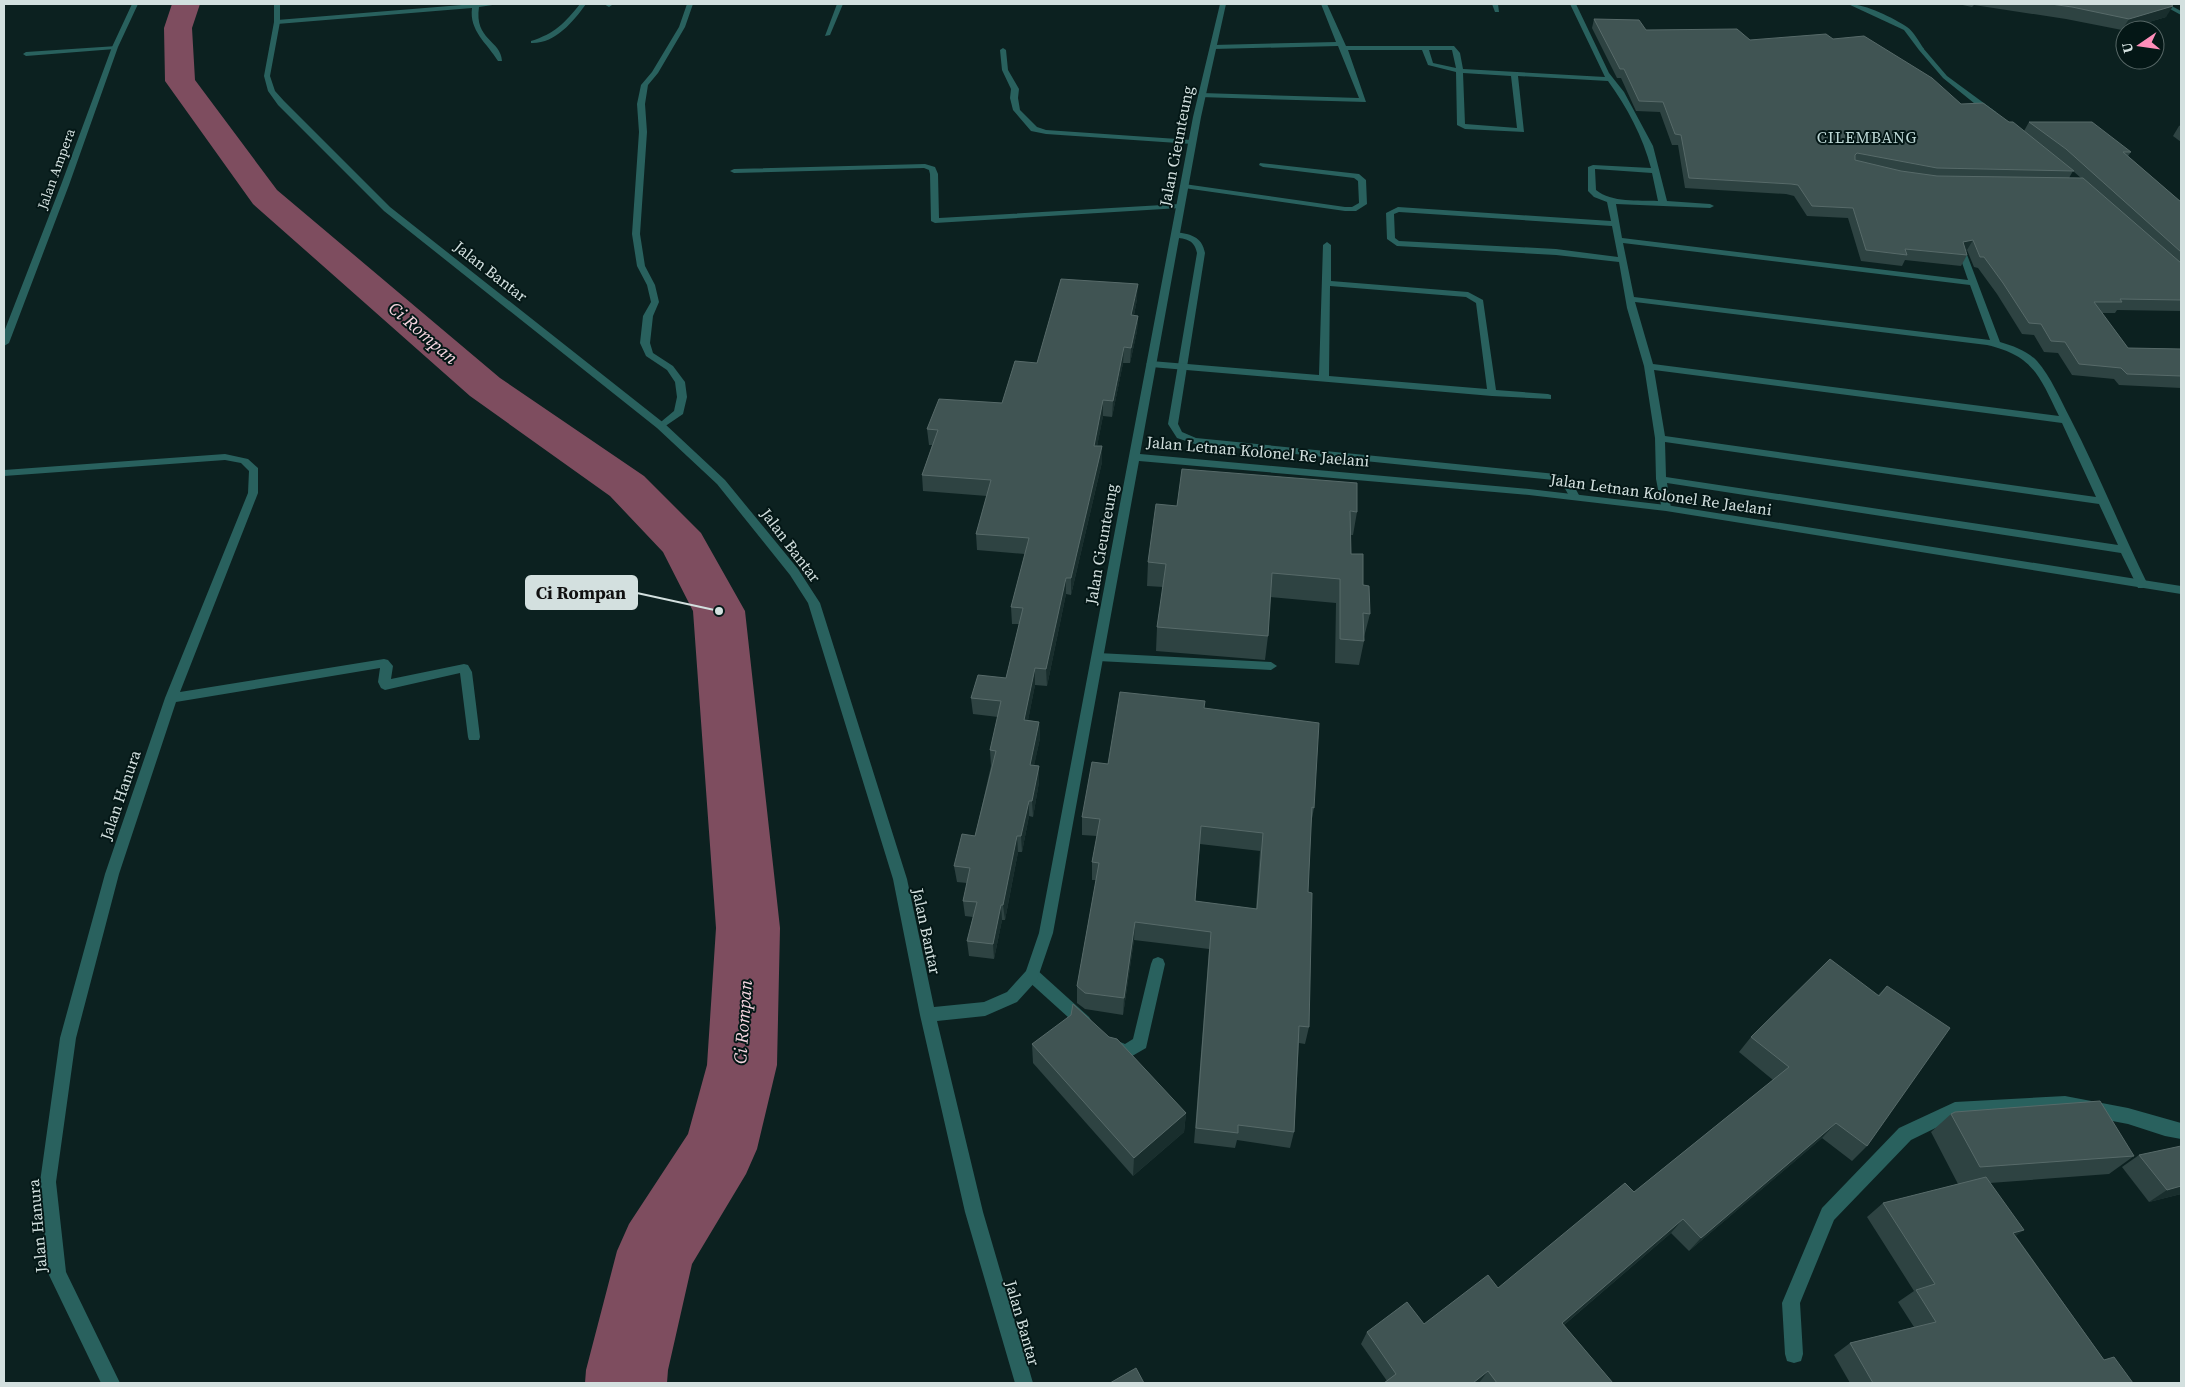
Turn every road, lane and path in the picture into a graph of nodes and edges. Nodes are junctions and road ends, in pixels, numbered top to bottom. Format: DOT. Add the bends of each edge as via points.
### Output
graph roads {
  1 [pos="135,4"];
  2 [pos="277,4"];
  3 [pos="496,4"];
  4 [pos="583,4"];
  5 [pos="690,4"];
  6 [pos="840,4"];
  7 [pos="1223,4"];
  8 [pos="1324,4"];
  9 [pos="1573,4"];
  10 [pos="1851,4"];
  11 [pos="2164,4"];
  12 [pos="476,5"];
  13 [pos="2181,13"];
  14 [pos="277,22"];
  15 [pos="827,35"];
  16 [pos="533,42"];
  17 [pos="1342,46"];
  18 [pos="115,47"];
  19 [pos="1213,47"];
  20 [pos="1425,48"];
  21 [pos="1003,50"];
  22 [pos="26,54"];
  23 [pos="500,60"];
  24 [pos="1460,71"];
  25 [pos="1514,73"];
  26 [pos="1610,80"];
  27 [pos="1202,95"];
  28 [pos="1997,117"];
  29 [pos="1192,142"];
  30 [pos="1263,165"];
  31 [pos="734,171"];
  32 [pos="1654,171"];
  33 [pos="1184,186"];
  34 [pos="1611,201"];
  35 [pos="1663,204"];
  36 [pos="1180,206"];
  37 [pos="1710,206"];
  38 [pos="1616,224"];
  39 [pos="1175,235"];
  40 [pos="1619,240"];
  41 [pos="1327,246"];
  42 [pos="1962,254"];
  43 [pos="1623,260"];
  44 [pos="1327,283"];
  45 [pos="1974,283"];
  46 [pos="1630,299"];
  47 [pos="4,344"];
  48 [pos="1996,344"];
  49 [pos="1151,364"];
  50 [pos="1649,366"];
  51 [pos="1184,368"];
  52 [pos="1324,379"];
  53 [pos="1492,393"];
  54 [pos="1548,397"];
  55 [pos="2066,420"];
  56 [pos="661,426"];
  57 [pos="1660,438"];
  58 [pos="1134,456"];
  59 [pos="4,473"];
  60 [pos="1661,479"];
  61 [pos="1575,497"];
  62 [pos="2103,501"];
  63 [pos="1666,508"];
  64 [pos="2125,550"];
  65 [pos="2142,585"];
  66 [pos="2181,590"];
  67 [pos="1098,657"];
  68 [pos="1271,666"];
  69 [pos="171,698"];
  70 [pos="474,737"];
  71 [pos="1158,964"];
  72 [pos="1032,975"];
  73 [pos="928,1015"];
  74 [pos="2181,1131"];
  75 [pos="1794,1354"];
  76 [pos="111,1383"];
  77 [pos="1024,1383"];
  1 -- 18 [label="street, Jalan Ampera"];
  2 -- 14 [label="street, Jalan Bantar"];
  3 -- 12 [label="street"];
  4 -- 16 [label="street" via="552,37"];
  5 -- 56 [label="street" via="682,27 645,85 641,104 643,132 636,234 641,266 655,302 648,316 645,343 649,354 670,368 680,382 682,398 679,412"];
  6 -- 15 [label="street"];
  7 -- 19 [label="street, Jalan Cieunteung"];
  8 -- 17 [label="street"];
  9 -- 26 [label="street"];
  10 -- 28 [label="street" via="1906,28 1944,76"];
  11 -- 13 [label="street"];
  12 -- 14 [label="street"];
  12 -- 23 [label="street" via="473,16 476,30"];
  14 -- 56 [label="street, Jalan Bantar" via="267,76 281,103 387,209"];
  17 -- 19 [label="street"];
  17 -- 20 [label="street"];
  17 -- 27 [label="street" via="1363,100"];
  18 -- 22 [label="street"];
  18 -- 47 [label="street, Jalan Ampera"];
  19 -- 27 [label="street, Jalan Cieunteung"];
  20 -- 24 [label="street" via="1431,65"];
  20 -- 24 [label="street" via="1454,48"];
  21 -- 29 [label="street" via="1005,70 1014,89 1017,110 1034,129"];
  24 -- 25 [label="street"];
  24 -- 25 [label="street" via="1462,126 1518,131 1521,130"];
  25 -- 26 [label="street"];
  26 -- 32 [label="street" via="1620,92 1649,146"];
  27 -- 29 [label="street, Jalan Cieunteung"];
  29 -- 33 [label="street, Jalan Cieunteung"];
  30 -- 33 [label="street" via="1356,176 1362,180 1363,204 1345,209"];
  31 -- 36 [label="street" via="925,166 932,168 934,174 935,221"];
  32 -- 34 [label="street" via="1592,168 1592,191"];
  32 -- 35 [label="street"];
  33 -- 36 [label="street, Jalan Cieunteung"];
  34 -- 35 [label="street"];
  34 -- 38 [label="street"];
  35 -- 37 [label="street"];
  36 -- 39 [label="street, Jalan Cieunteung"];
  38 -- 40 [label="street"];
  38 -- 43 [label="street" via="1398,209 1390,212 1391,239 1397,243 1556,252"];
  39 -- 49 [label="street, Jalan Cieunteung"];
  39 -- 51 [label="street" via="1196,239 1201,247"];
  40 -- 43 [label="street"];
  40 -- 45 [label="street"];
  41 -- 44 [label="street"];
  42 -- 45 [label="street"];
  43 -- 46 [label="street"];
  44 -- 52 [label="street"];
  44 -- 53 [label="street" via="1468,295 1480,302"];
  45 -- 48 [label="street"];
  46 -- 48 [label="street"];
  46 -- 50 [label="street"];
  48 -- 55 [label="street" via="2016,349 2031,360"];
  49 -- 51 [label="street"];
  49 -- 58 [label="street, Jalan Cieunteung"];
  50 -- 55 [label="street"];
  50 -- 57 [label="street"];
  51 -- 52 [label="street"];
  51 -- 61 [label="street" via="1173,424 1175,432 1182,437 1195,441 1556,477 1573,488"];
  52 -- 53 [label="street"];
  53 -- 54 [label="street"];
  55 -- 62 [label="street"];
  56 -- 73 [label="street, Jalan Bantar" via="721,482 794,572 814,603 900,879"];
  57 -- 60 [label="street"];
  57 -- 62 [label="street"];
  58 -- 61 [label="street, Jalan Letnan Kolonel Re Jaelani"];
  58 -- 67 [label="street, Jalan Cieunteung"];
  59 -- 69 [label="street, Jalan Hanura" via="225,457 244,461 254,470 253,493"];
  60 -- 63 [label="street"];
  60 -- 64 [label="street"];
  61 -- 63 [label="street, Jalan Letnan Kolonel Re Jaelani"];
  62 -- 64 [label="street"];
  63 -- 65 [label="street, Jalan Letnan Kolonel Re Jaelani"];
  64 -- 65 [label="street"];
  65 -- 66 [label="street, Jalan Letnan Kolonel Re Jaelani"];
  67 -- 68 [label="street"];
  67 -- 72 [label="street, Jalan Cieunteung" via="1046,934"];
  69 -- 70 [label="street" via="384,663 387,666 385,685 464,668"];
  69 -- 76 [label="street, Jalan Hanura" via="112,874 68,1038 48,1182 57,1273"];
  71 -- 72 [label="street" via="1140,1044 1127,1052 1116,1050"];
  72 -- 73 [label="street, Jalan Cieunteung" via="1012,997 985,1009"];
  73 -- 77 [label="street, Jalan Bantar" via="974,1212"];
  74 -- 75 [label="street" via="2128,1116 2065,1104 1955,1110 1905,1134 1828,1214 1791,1303"];
}
